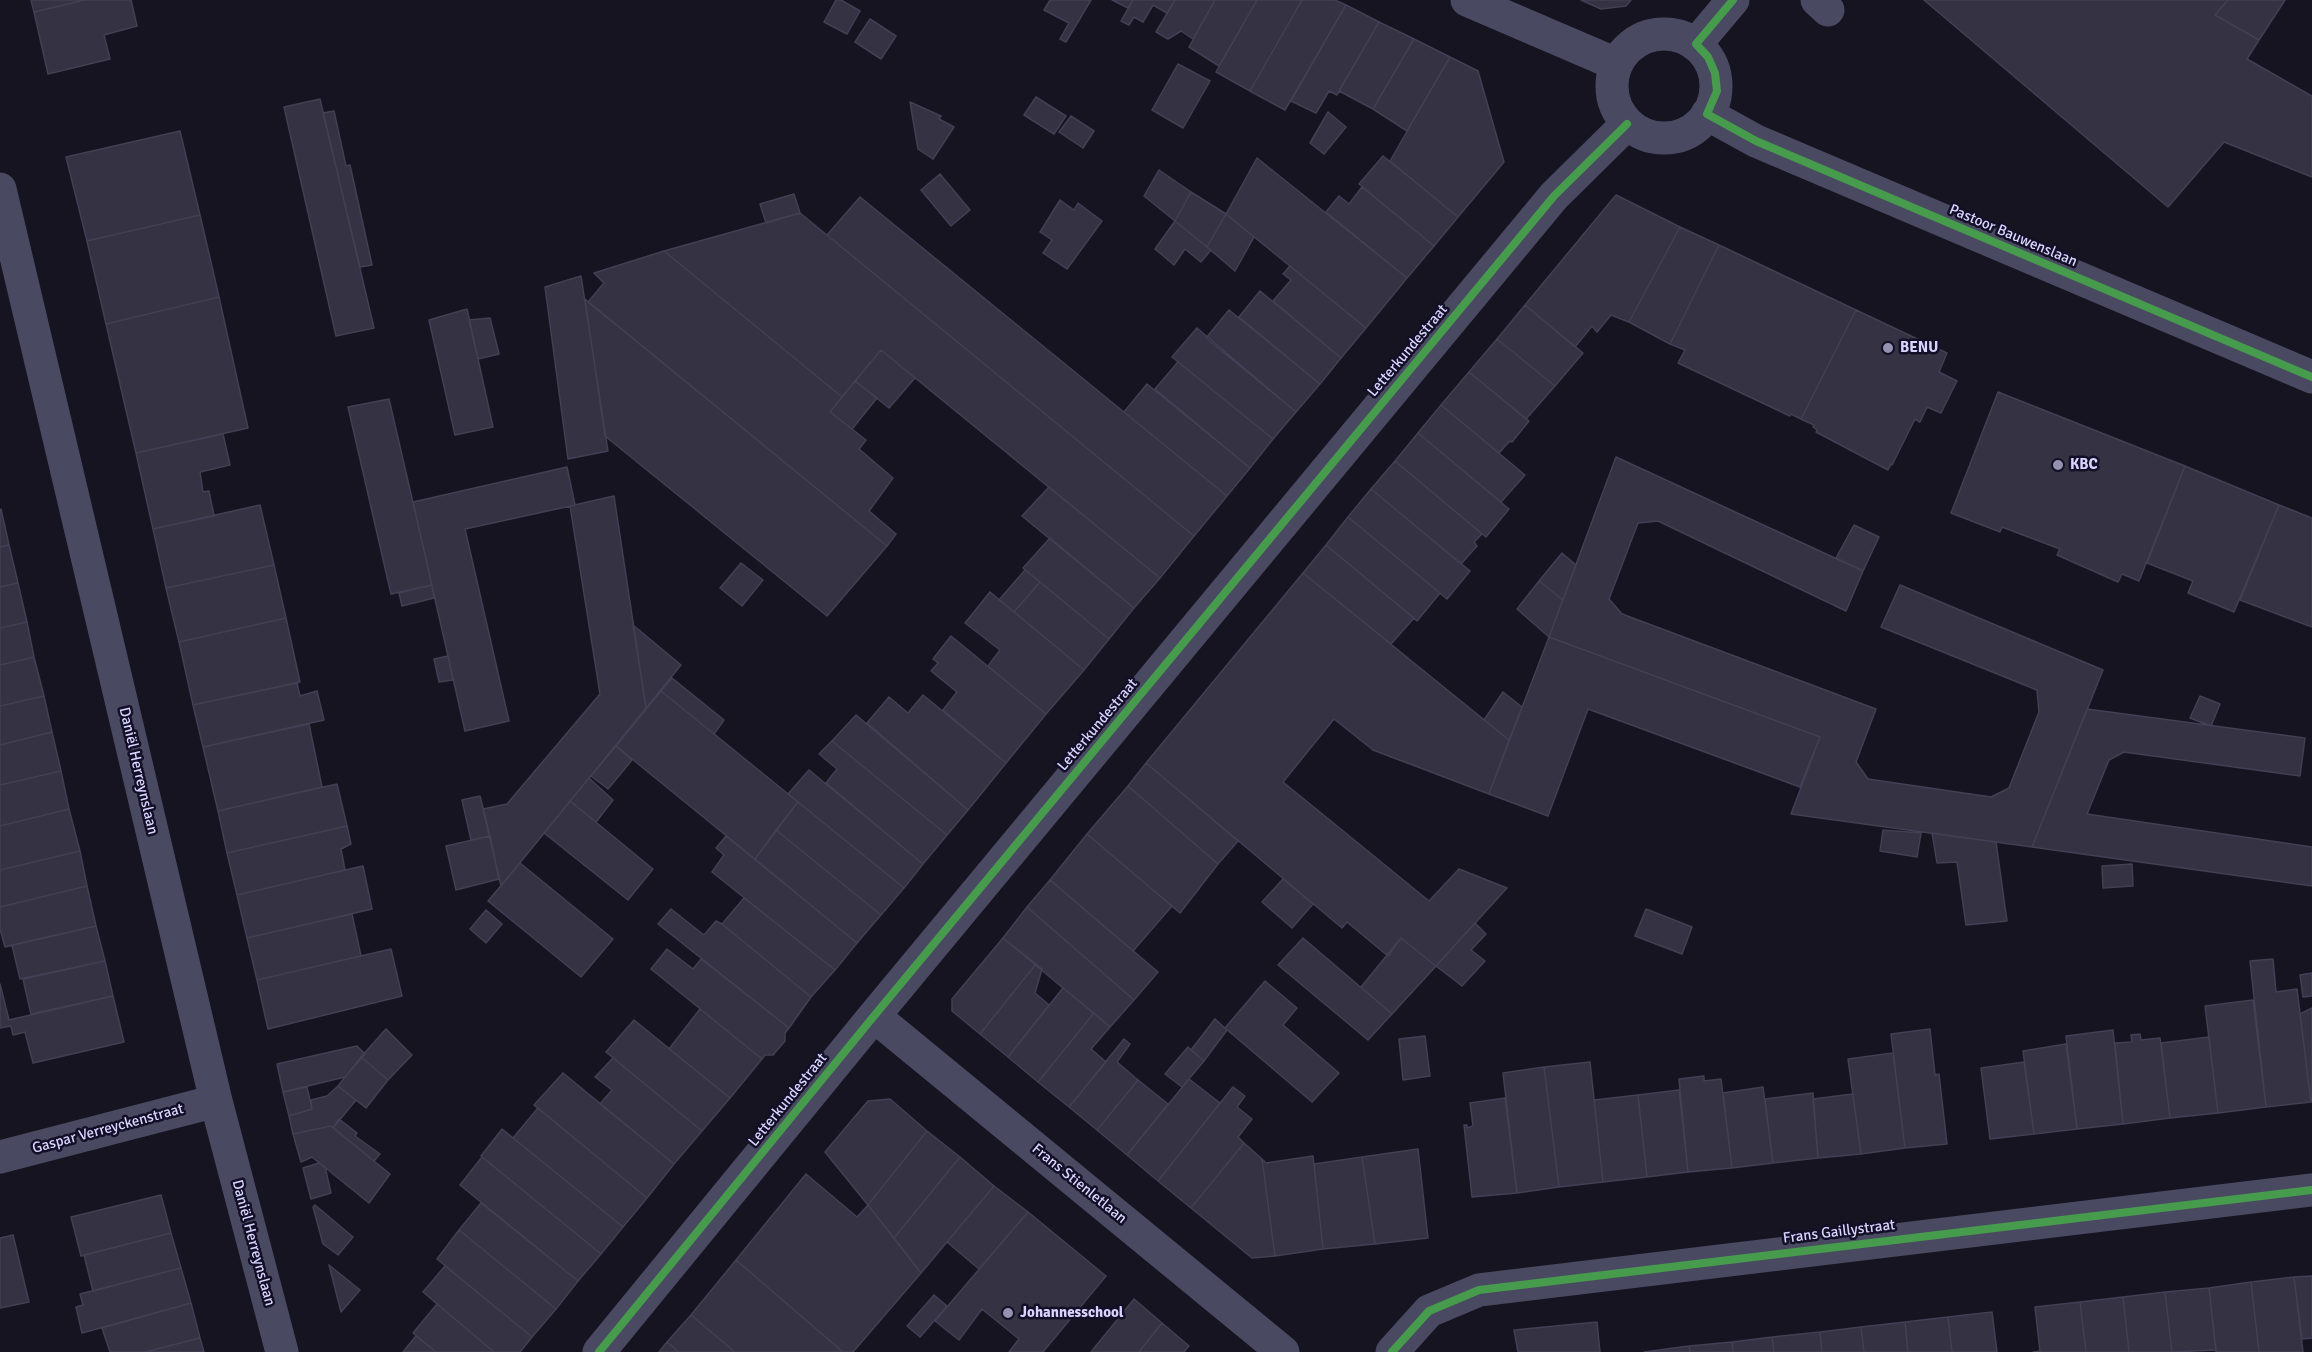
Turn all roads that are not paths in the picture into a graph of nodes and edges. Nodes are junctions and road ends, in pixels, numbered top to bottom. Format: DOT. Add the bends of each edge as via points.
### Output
graph roads {
  1 [pos="1467,0"];
  2 [pos="1733,0"];
  3 [pos="1696,44"];
  4 [pos="1616,64"];
  5 [pos="1707,114"];
  6 [pos="1627,124"];
  7 [pos="0,189"];
  8 [pos="2312,377"];
  9 [pos="874,1016"];
  10 [pos="216,1101"];
  11 [pos="0,1157"];
  12 [pos="2312,1190"];
  13 [pos="282,1352"];
  14 [pos="598,1352"];
  15 [pos="1283,1352"];
  16 [pos="1392,1352"];
  1 -- 4 [label="street"];
  2 -- 3 [label="street"];
  3 -- 4 [label="street" via="1666,33 1650,35 1623,52"];
  3 -- 5 [label="street" via="1715,73 1717,91"];
  4 -- 6 [label="street" via="1612,97"];
  5 -- 6 [label="street" via="1700,125 1683,135 1664,139 1644,135"];
  5 -- 8 [label="street, Pastoor Bauwenslaan" via="1756,141"];
  6 -- 9 [label="street, Letterkundestraat" via="1554,196"];
  7 -- 10 [label="street, Daniël Herreynslaan"];
  9 -- 14 [label="street, Letterkundestraat"];
  9 -- 15 [label="street, Frans Stienletlaan"];
  10 -- 11 [label="street, Gaspar Verreyckenstraat"];
  10 -- 13 [label="street, Daniël Herreynslaan"];
  12 -- 16 [label="street, Frans Gaillystraat" via="1479,1290 1429,1311"];
}
